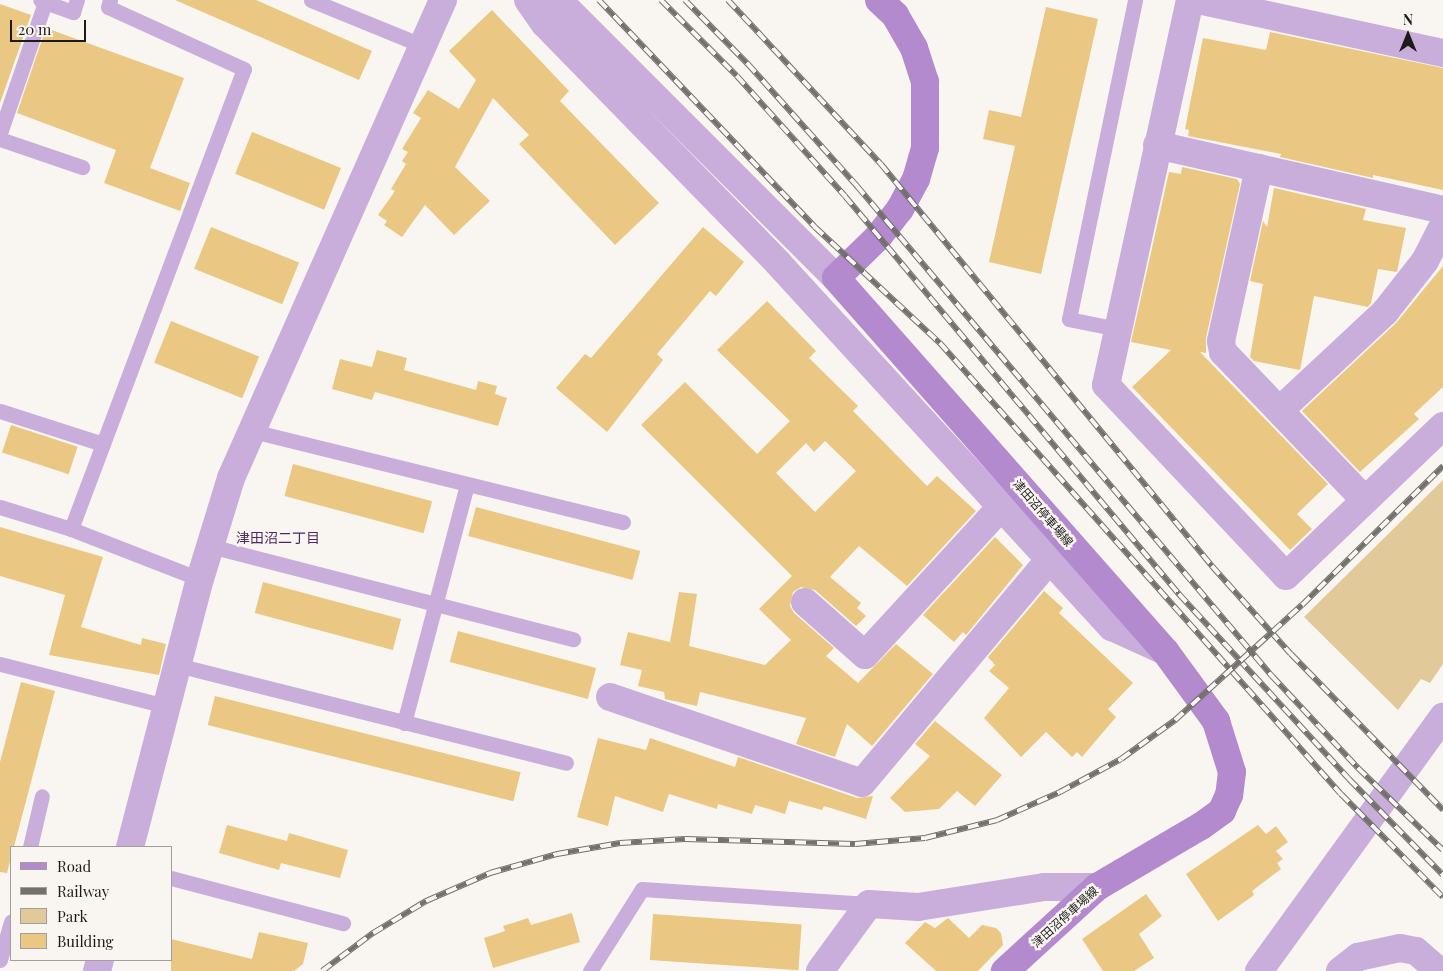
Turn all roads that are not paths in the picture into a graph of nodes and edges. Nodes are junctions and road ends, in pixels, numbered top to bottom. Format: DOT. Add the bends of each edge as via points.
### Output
graph roads {
  1 [pos="77,0"];
  2 [pos="110,0"];
  3 [pos="311,0"];
  4 [pos="443,0"];
  5 [pos="528,0"];
  6 [pos="879,0"];
  7 [pos="1136,0"];
  8 [pos="1190,0"];
  9 [pos="1198,0"];
  10 [pos="43,1"];
  11 [pos="559,1"];
  12 [pos="421,46"];
  13 [pos="1443,53"];
  14 [pos="0,133"];
  15 [pos="0,139"];
  16 [pos="1157,145"];
  17 [pos="82,167"];
  18 [pos="1259,168"];
  19 [pos="1443,210"];
  20 [pos="1443,226"];
  21 [pos="836,278"];
  22 [pos="1118,329"];
  23 [pos="1280,410"];
  24 [pos="0,411"];
  25 [pos="1443,426"];
  26 [pos="252,432"];
  27 [pos="103,444"];
  28 [pos="467,484"];
  29 [pos="1365,500"];
  30 [pos="0,507"];
  31 [pos="1002,507"];
  32 [pos="622,522"];
  33 [pos="71,529"];
  34 [pos="210,546"];
  35 [pos="1050,559"];
  36 [pos="200,579"];
  37 [pos="806,602"];
  38 [pos="435,604"];
  39 [pos="573,639"];
  40 [pos="1166,652"];
  41 [pos="0,664"];
  42 [pos="177,665"];
  43 [pos="610,697"];
  44 [pos="166,706"];
  45 [pos="1443,717"];
  46 [pos="404,723"];
  47 [pos="566,763"];
  48 [pos="42,796"];
  49 [pos="30,846"];
  50 [pos="130,846"];
  51 [pos="172,878"];
  52 [pos="1097,887"];
  53 [pos="869,904"];
  54 [pos="344,923"];
  55 [pos="10,925"];
  56 [pos="0,960"];
  57 [pos="590,971"];
  58 [pos="820,971"];
  59 [pos="1005,971"];
  60 [pos="1259,971"];
  61 [pos="1340,971"];
  62 [pos="1439,971"];
  1 -- 10 [label="lane" via="73,12"];
  2 -- 27 [label="lane" via="108,7 244,69"];
  3 -- 12 [label="lane"];
  4 -- 12 [label="street"];
  5 -- 31 [label="street" via="545,24 778,263"];
  6 -- 21 [label="main road" via="895,16 914,48 925,82 925,148 916,179 900,209 878,238"];
  7 -- 22 [label="lane" via="1069,319"];
  8 -- 16 [label="street"];
  9 -- 13 [label="street"];
  10 -- 14 [label="lane"];
  11 -- 21 [label="street"];
  12 -- 26 [label="street"];
  15 -- 17 [label="lane"];
  16 -- 18 [label="street"];
  16 -- 22 [label="street"];
  18 -- 19 [label="street"];
  18 -- 23 [label="street" via="1221,341 1223,352"];
  20 -- 23 [label="street" via="1425,261 1385,312"];
  21 -- 40 [label="main road, 津田沼停車場線"];
  22 -- 29 [label="street" via="1106,385 1286,576"];
  23 -- 29 [label="street"];
  24 -- 27 [label="lane"];
  25 -- 29 [label="street"];
  26 -- 28 [label="lane"];
  26 -- 34 [label="street" via="232,478"];
  27 -- 33 [label="lane"];
  28 -- 32 [label="lane"];
  28 -- 38 [label="lane"];
  30 -- 33 [label="lane"];
  31 -- 35 [label="street"];
  31 -- 37 [label="street" via="865,655"];
  33 -- 36 [label="lane"];
  34 -- 36 [label="street"];
  34 -- 38 [label="lane"];
  35 -- 40 [label="street" via="1112,626"];
  35 -- 43 [label="street" via="862,783"];
  36 -- 42 [label="street"];
  38 -- 39 [label="lane"];
  38 -- 46 [label="lane"];
  40 -- 52 [label="main road, 津田沼停車場線" via="1216,721 1232,772 1229,795 1222,811 1201,826"];
  41 -- 44 [label="lane"];
  42 -- 44 [label="street"];
  42 -- 46 [label="lane"];
  44 -- 50 [label="street"];
  45 -- 60 [label="street"];
  46 -- 47 [label="lane"];
  48 -- 49 [label="lane"];
  51 -- 54 [label="lane"];
  52 -- 53 [label="street" via="1044,887 918,907"];
  52 -- 59 [label="main road, 津田沼停車場線"];
  53 -- 57 [label="lane" via="642,889"];
  53 -- 58 [label="street"];
  55 -- 56 [label="lane"];
  61 -- 62 [label="street" via="1358,957 1400,948 1416,951"];
}
